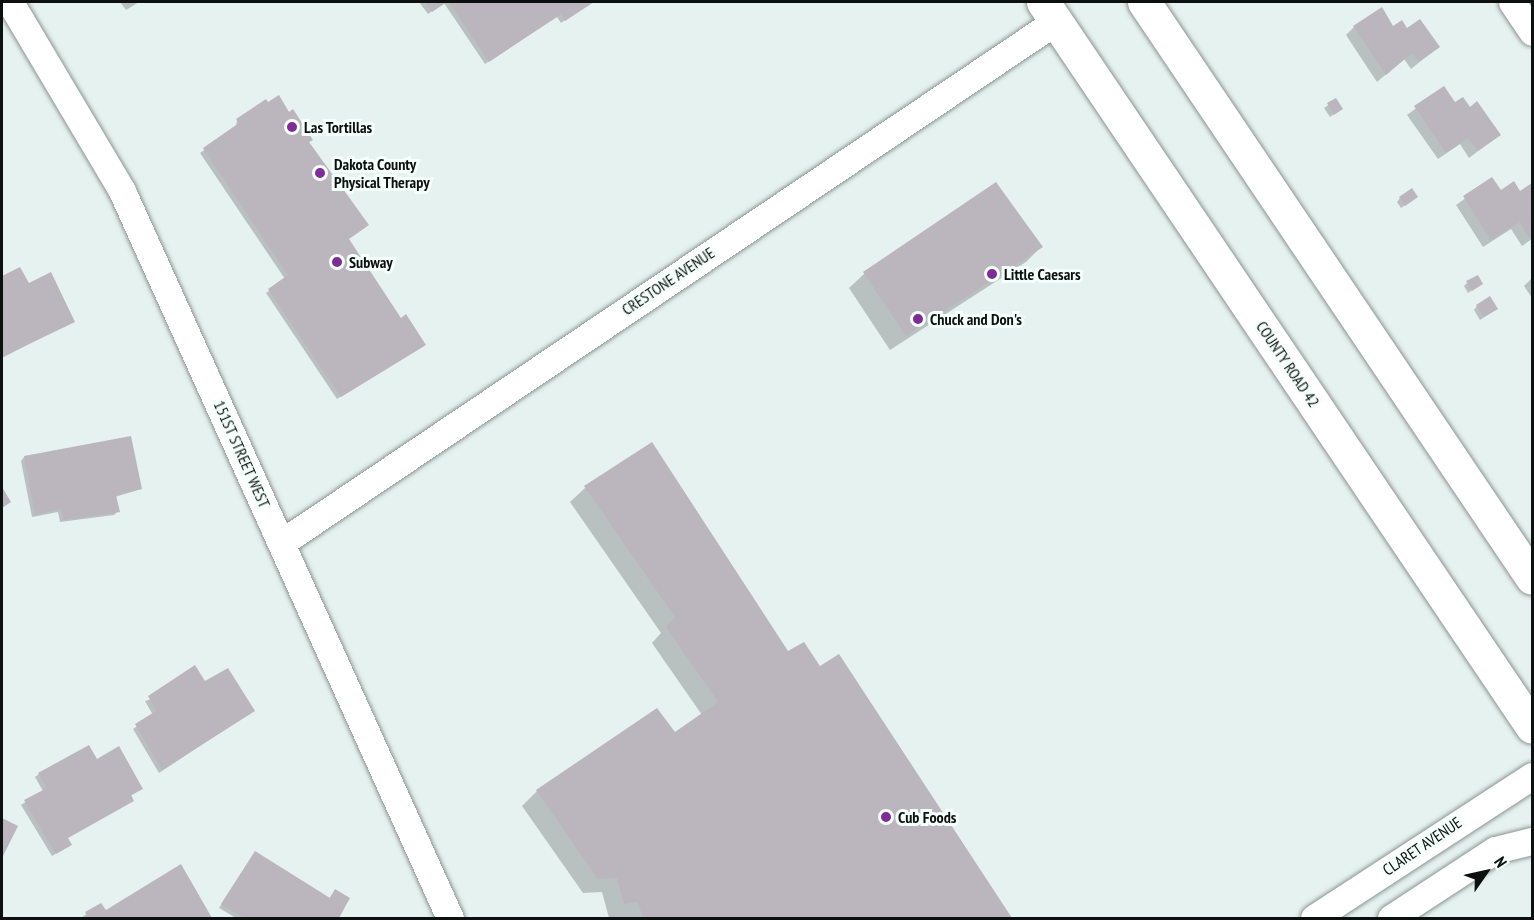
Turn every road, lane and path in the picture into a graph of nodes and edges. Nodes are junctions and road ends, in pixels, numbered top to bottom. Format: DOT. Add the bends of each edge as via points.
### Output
graph roads {
  1 [pos="10,2"];
  2 [pos="1144,2"];
  3 [pos="1050,11"];
  4 [pos="281,543"];
  5 [pos="1533,578"];
  6 [pos="1533,727"];
  7 [pos="1533,776"];
  8 [pos="1533,841"];
  9 [pos="450,918"];
  10 [pos="1314,918"];
  11 [pos="1391,918"];
  1 -- 4 [label="street, 151ST STREET WEST" via="123,191"];
  2 -- 5 [label="highway"];
  3 -- 4 [label="street, CRESTONE AVENUE"];
  3 -- 6 [label="highway, COUNTY ROAD 42"];
  4 -- 9 [label="street, 151ST STREET WEST"];
  7 -- 10 [label="street, CLARET AVENUE"];
  8 -- 11 [label="street" via="1495,850"];
}
